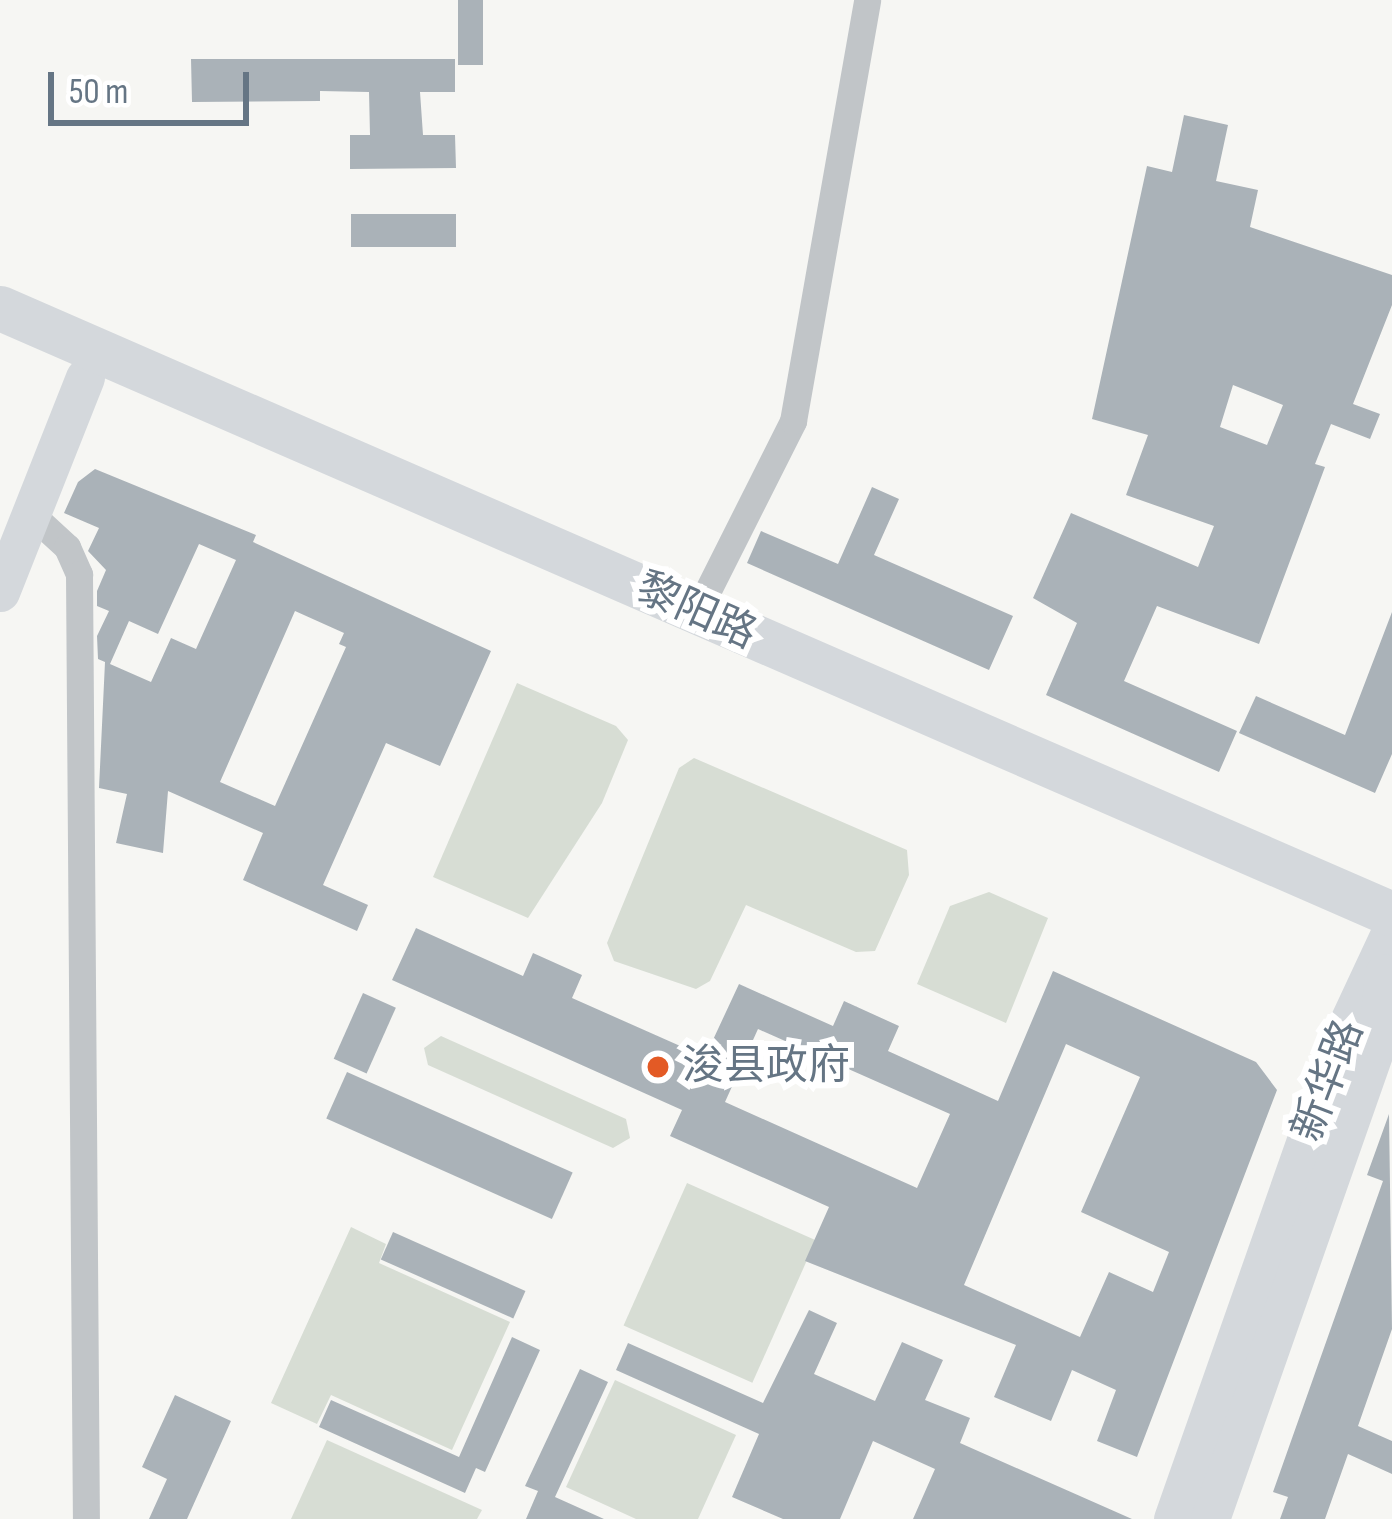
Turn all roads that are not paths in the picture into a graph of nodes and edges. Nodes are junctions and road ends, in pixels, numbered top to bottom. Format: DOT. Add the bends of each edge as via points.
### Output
graph roads {
  1 [pos="867,0"];
  2 [pos="0,308"];
  3 [pos="0,340"];
  4 [pos="85,377"];
  5 [pos="31,514"];
  6 [pos="0,592"];
  7 [pos="697,612"];
  8 [pos="1391,934"];
  9 [pos="86,1519"];
  10 [pos="1173,1519"];
  11 [pos="1210,1519"];
  1 -- 7 [label="street" via="793,421"];
  2 -- 7 [label="main road, 黎阳路"];
  3 -- 4 [label="main road, 黎阳路"];
  4 -- 5 [label="main road"];
  4 -- 8 [label="main road, 黎阳路"];
  5 -- 6 [label="main road"];
  5 -- 9 [label="street" via="68,547 79,574"];
  7 -- 8 [label="main road, 黎阳路"];
  8 -- 10 [label="main road, 新华路" via="1344,1032"];
  8 -- 11 [label="main road, 新华路" via="1377,1043"];
}
